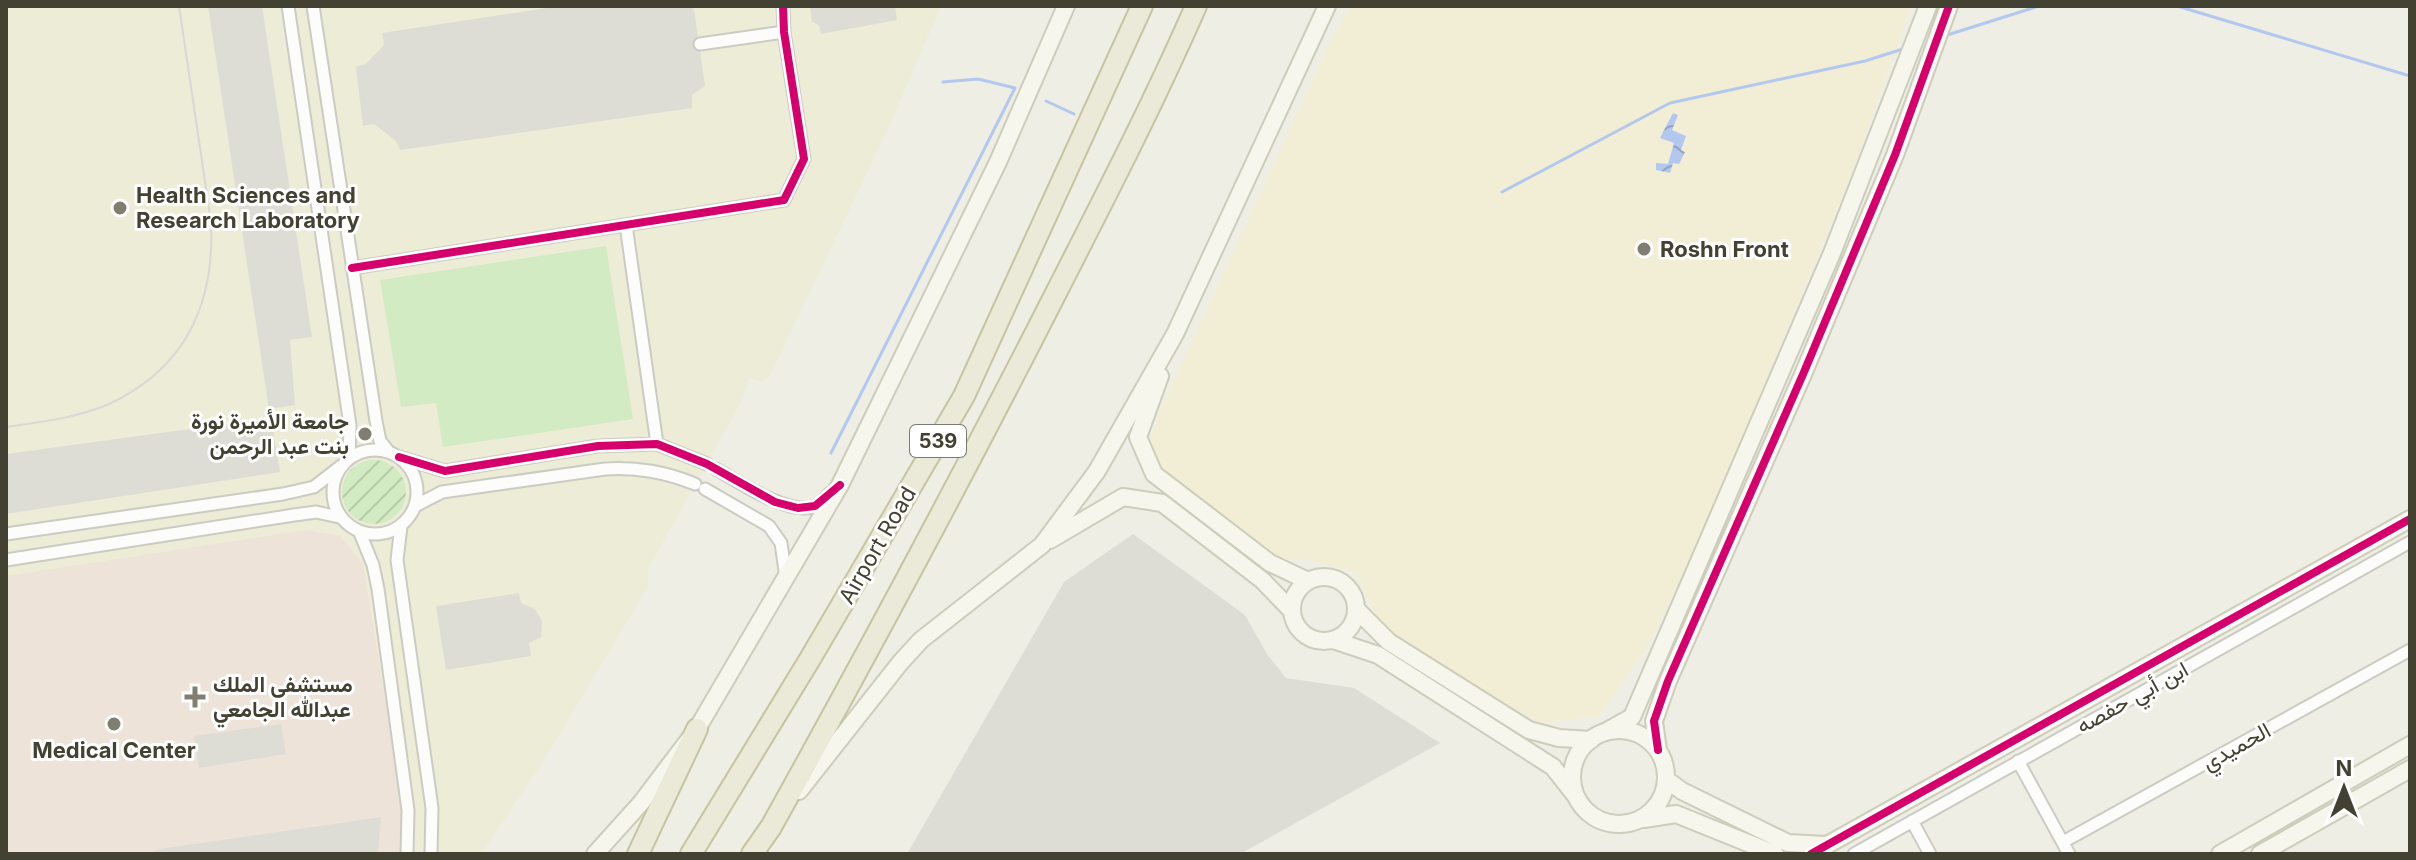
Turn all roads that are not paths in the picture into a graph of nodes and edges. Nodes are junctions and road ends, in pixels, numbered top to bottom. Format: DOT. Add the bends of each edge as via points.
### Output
graph roads {
  1 [pos="288,6"];
  2 [pos="313,6"];
  3 [pos="783,6"];
  4 [pos="1066,6"];
  5 [pos="1142,6"];
  6 [pos="1196,6"];
  7 [pos="1327,6"];
  8 [pos="1928,6"];
  9 [pos="1949,6"];
  10 [pos="784,32"];
  11 [pos="700,44"];
  12 [pos="626,225"];
  13 [pos="352,268"];
  14 [pos="1175,334"];
  15 [pos="964,396"];
  16 [pos="995,414"];
  17 [pos="657,444"];
  18 [pos="394,455"];
  19 [pos="345,462"];
  20 [pos="840,485"];
  21 [pos="415,506"];
  22 [pos="339,517"];
  23 [pos="2410,519"];
  24 [pos="401,526"];
  25 [pos="360,533"];
  26 [pos="6,534"];
  27 [pos="2410,542"];
  28 [pos="1042,545"];
  29 [pos="6,560"];
  30 [pos="786,578"];
  31 [pos="1308,581"];
  32 [pos="1356,609"];
  33 [pos="1291,610"];
  34 [pos="1333,640"];
  35 [pos="2410,650"];
  36 [pos="697,729"];
  37 [pos="1598,736"];
  38 [pos="2410,745"];
  39 [pos="1658,750"];
  40 [pos="2018,761"];
  41 [pos="2410,769"];
  42 [pos="1667,780"];
  43 [pos="1575,796"];
  44 [pos="1643,819"];
  45 [pos="1912,821"];
  46 [pos="771,827"];
  47 [pos="2063,842"];
  48 [pos="1828,845"];
  49 [pos="407,854"];
  50 [pos="431,854"];
  51 [pos="595,854"];
  52 [pos="638,854"];
  53 [pos="691,854"];
  54 [pos="752,854"];
  55 [pos="1775,854"];
  56 [pos="1811,854"];
  57 [pos="1854,854"];
  58 [pos="1930,854"];
  59 [pos="2069,854"];
  60 [pos="2220,854"];
  61 [pos="2260,854"];
  1 -- 19 [label="street" via="350,425"];
  2 -- 13 [label="street"];
  3 -- 10 [label="street"];
  4 -- 20 [label="street" via="998,162"];
  5 -- 15 [label="highway, Airport Road / 539"];
  6 -- 16 [label="highway, Airport Road / 539"];
  7 -- 14 [label="street"];
  8 -- 37 [label="street" via="1832,253 1632,717"];
  9 -- 39 [label="street" via="1883,184 1668,681 1654,721"];
  10 -- 11 [label="street"];
  10 -- 12 [label="street" via="804,159 784,200"];
  12 -- 13 [label="street"];
  12 -- 17 [label="street"];
  13 -- 18 [label="street" via="380,441"];
  14 -- 28 [label="street" via="1097,471"];
  14 -- 31 [label="street" via="1138,437 1154,474 1270,563"];
  15 -- 16 [label="highway"];
  15 -- 53 [label="highway, Airport Road / 539"];
  16 -- 46 [label="highway, Airport Road / 539"];
  17 -- 18 [label="street" via="598,446 445,471"];
  17 -- 20 [label="street" via="711,466 775,502 798,508 815,506"];
  18 -- 19 [label="street" via="375,450"];
  18 -- 21 [label="street" via="415,479"];
  19 -- 22 [label="street" via="332,491"];
  19 -- 26 [label="street" via="314,487 283,494"];
  20 -- 30 [label="street"];
  21 -- 24 [label="street"];
  21 -- 30 [label="street" via="442,492 605,469 662,472 769,526 781,543"];
  22 -- 25 [label="street"];
  22 -- 29 [label="street" via="316,512"];
  23 -- 48 [label="street"];
  24 -- 25 [label="street" via="388,533"];
  24 -- 50 [label="street" via="397,560 432,808"];
  25 -- 49 [label="street" via="378,589 408,810"];
  27 -- 40 [label="street, ابن أبي حفصه"];
  28 -- 33 [label="street" via="1123,497 1162,503 1262,580"];
  28 -- 46 [label="street" via="921,640"];
  30 -- 36 [label="street"];
  31 -- 32 [label="street" via="1337,580 1352,594"];
  31 -- 33 [label="street" via="1297,590"];
  32 -- 34 [label="street" via="1352,626"];
  32 -- 37 [label="street" via="1389,642 1529,730 1559,738"];
  33 -- 34 [label="street" via="1306,637"];
  34 -- 43 [label="street" via="1378,655 1446,698 1553,767"];
  35 -- 47 [label="street, الحميدي"];
  36 -- 51 [label="street"];
  36 -- 52 [label="highway"];
  37 -- 39 [label="street" via="1634,732"];
  37 -- 43 [label="street" via="1573,765"];
  38 -- 60 [label="street"];
  39 -- 42 [label="street"];
  40 -- 45 [label="street, ابن أبي حفصه"];
  40 -- 47 [label="street"];
  41 -- 61 [label="street"];
  42 -- 44 [label="street" via="1664,795"];
  42 -- 48 [label="street" via="1788,843"];
  43 -- 44 [label="street" via="1596,819 1612,824"];
  44 -- 55 [label="street" via="1676,814"];
  45 -- 57 [label="street, ابن أبي حفصه"];
  45 -- 58 [label="street"];
  46 -- 54 [label="highway, Airport Road / 539"];
  47 -- 59 [label="street"];
  48 -- 56 [label="street"];
}
